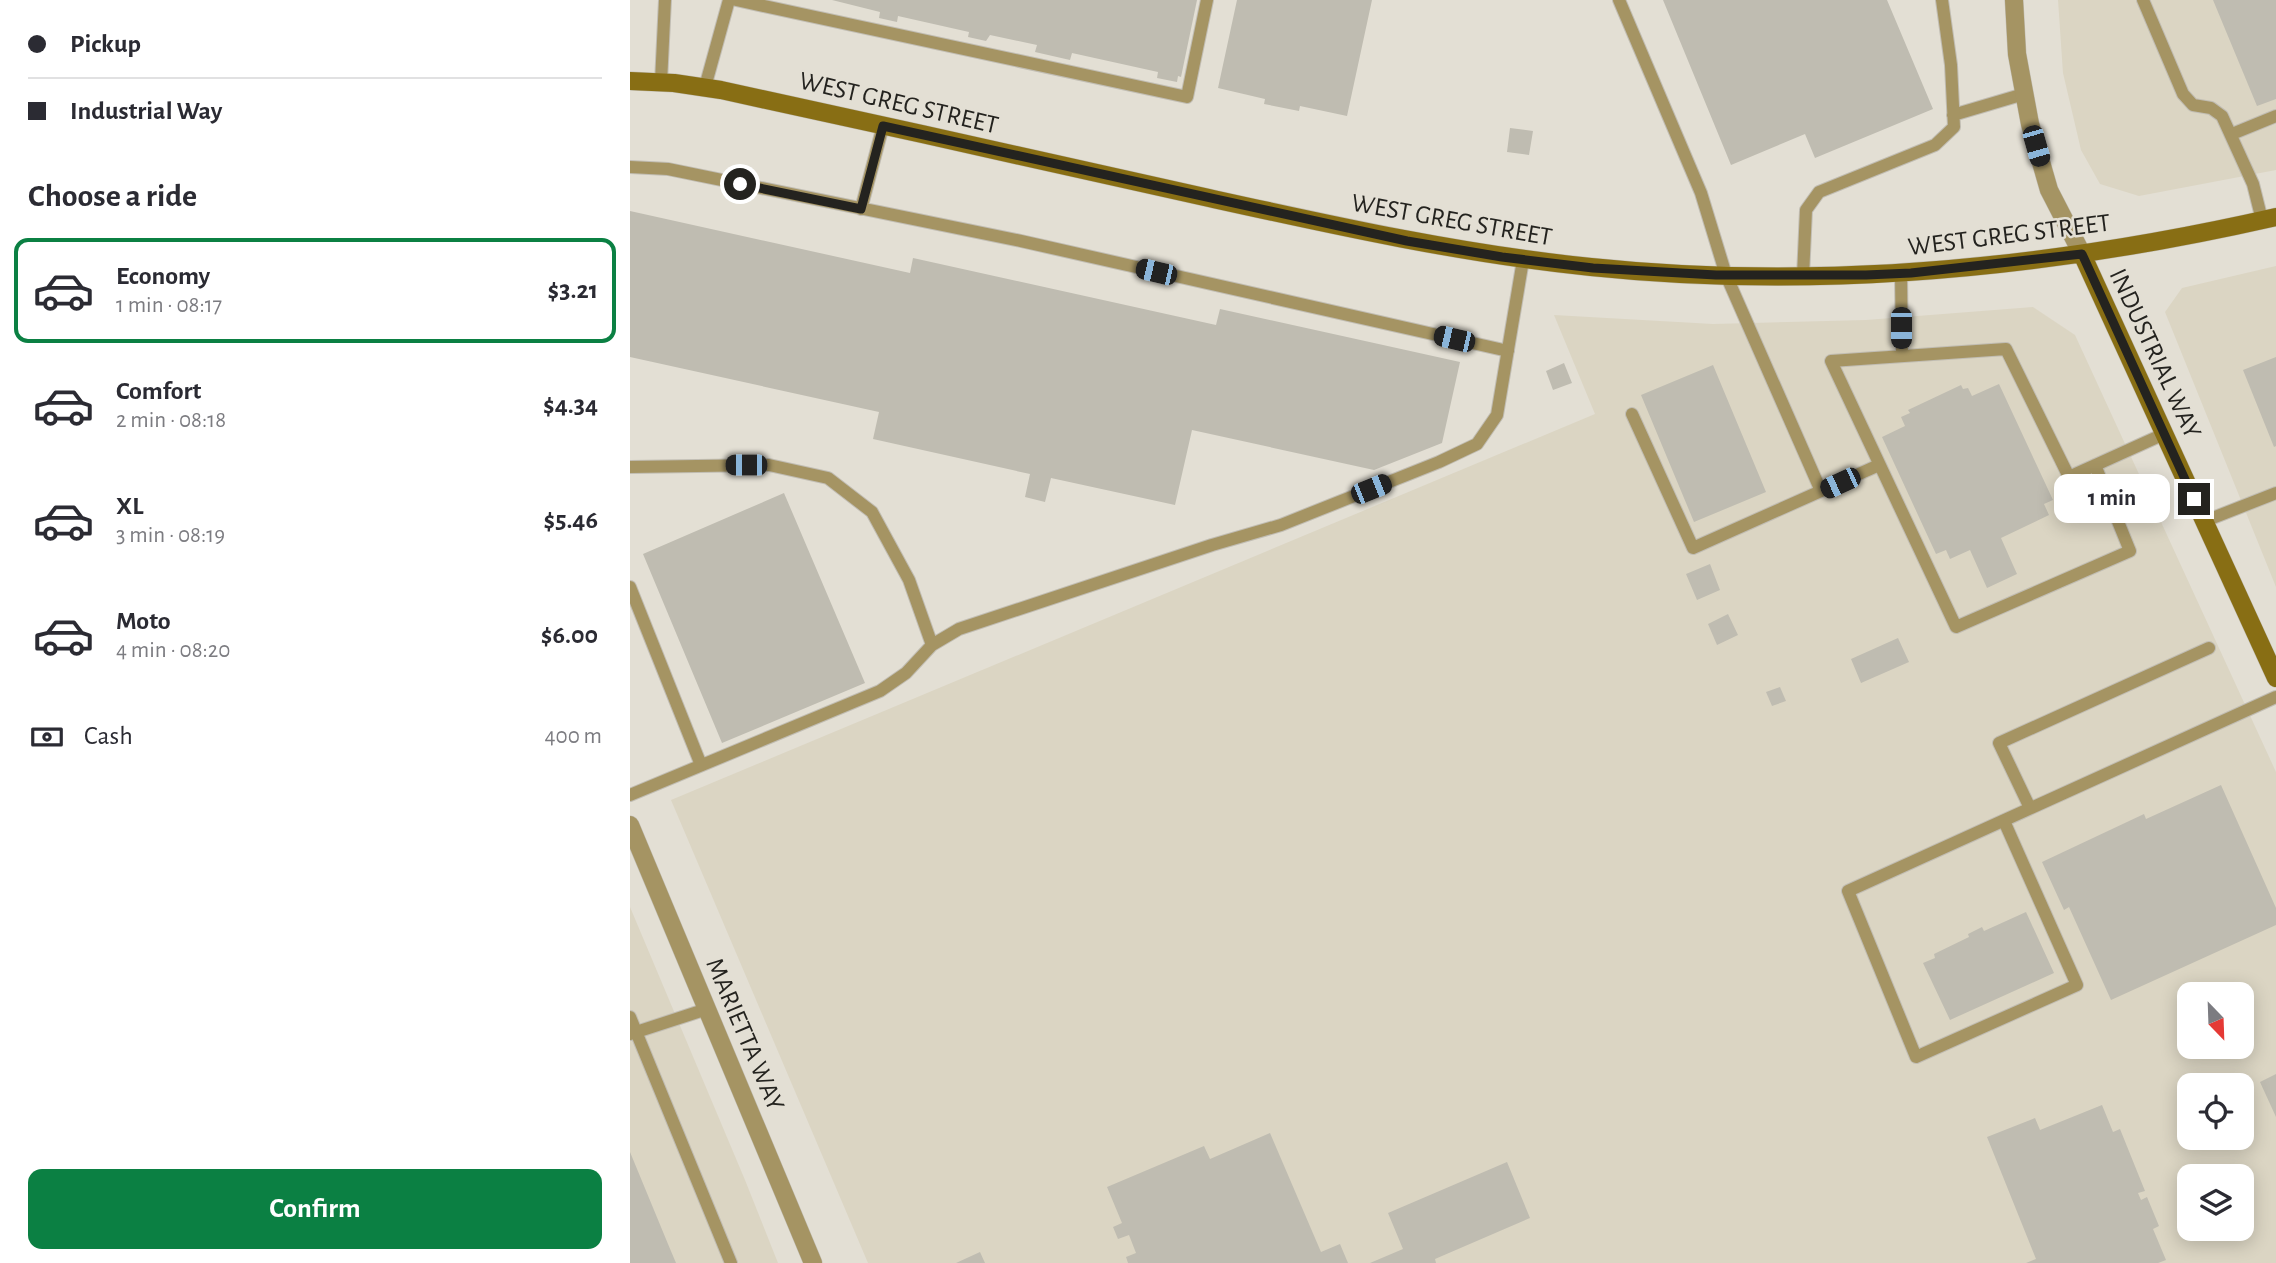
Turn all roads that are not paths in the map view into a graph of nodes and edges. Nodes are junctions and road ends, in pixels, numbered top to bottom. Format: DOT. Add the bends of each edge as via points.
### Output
graph roads {
  1 [pos="665,0"];
  2 [pos="729,0"];
  3 [pos="736,0"];
  4 [pos="1207,0"];
  5 [pos="1619,0"];
  6 [pos="1942,0"];
  7 [pos="2014,0"];
  8 [pos="2143,0"];
  9 [pos="630,81"];
  10 [pos="661,82"];
  11 [pos="705,88"];
  12 [pos="2024,94"];
  13 [pos="1953,115"];
  14 [pos="2276,116"];
  15 [pos="883,126"];
  16 [pos="2232,134"];
  17 [pos="630,167"];
  18 [pos="861,209"];
  19 [pos="2269,219"];
  20 [pos="2082,254"];
  21 [pos="1523,260"];
  22 [pos="1901,273"];
  23 [pos="1726,275"];
  24 [pos="1803,276"];
  25 [pos="1508,351"];
  26 [pos="1902,356"];
  27 [pos="1632,414"];
  28 [pos="2164,434"];
  29 [pos="1879,465"];
  30 [pos="2095,465"];
  31 [pos="630,467"];
  32 [pos="1821,491"];
  33 [pos="2276,493"];
  34 [pos="2204,521"];
  35 [pos="630,587"];
  36 [pos="932,646"];
  37 [pos="2209,648"];
  38 [pos="2271,653"];
  39 [pos="2276,678"];
  40 [pos="2276,696"];
  41 [pos="701,765"];
  42 [pos="630,794"];
  43 [pos="2030,808"];
  44 [pos="2004,821"];
  45 [pos="630,825"];
  46 [pos="636,855"];
  47 [pos="707,1009"];
  48 [pos="630,1017"];
  49 [pos="633,1033"];
  50 [pos="731,1263"];
  51 [pos="813,1263"];
  1 -- 10 [label="lane"];
  2 -- 11 [label="lane"];
  3 -- 4 [label="lane" via="1187,96"];
  5 -- 23 [label="lane" via="1701,193"];
  6 -- 13 [label="lane"];
  7 -- 12 [label="street, INDUSTRIAL WAY"];
  8 -- 16 [label="lane" via="2183,94 2193,105 2211,108 2222,116"];
  9 -- 10 [label="main road, WEST GREG STREET"];
  10 -- 11 [label="main road, WEST GREG STREET"];
  11 -- 15 [label="main road, WEST GREG STREET"];
  12 -- 13 [label="lane"];
  12 -- 20 [label="street, INDUSTRIAL WAY" via="2049,190"];
  13 -- 24 [label="lane" via="1954,127 1935,145 1819,191 1806,210"];
  14 -- 16 [label="lane"];
  15 -- 18 [label="lane"];
  15 -- 21 [label="main road, WEST GREG STREET" via="1359,231"];
  16 -- 19 [label="lane"];
  17 -- 18 [label="lane" via="668,169"];
  18 -- 25 [label="lane"];
  19 -- 20 [label="main road, WEST GREG STREET"];
  20 -- 22 [label="main road, WEST GREG STREET"];
  20 -- 28 [label="main road, INDUSTRIAL WAY"];
  21 -- 23 [label="main road, WEST GREG STREET"];
  21 -- 25 [label="lane"];
  22 -- 24 [label="main road, WEST GREG STREET"];
  22 -- 26 [label="lane"];
  23 -- 24 [label="main road, WEST GREG STREET"];
  23 -- 32 [label="lane"];
  25 -- 36 [label="lane" via="1497,415 1477,444 1281,525 959,629"];
  26 -- 29 [label="lane" via="1831,361"];
  26 -- 30 [label="lane" via="2006,349 2069,477"];
  27 -- 32 [label="lane" via="1693,548"];
  28 -- 30 [label="lane"];
  28 -- 34 [label="main road, INDUSTRIAL WAY"];
  29 -- 30 [label="lane" via="1956,627 2130,551"];
  29 -- 32 [label="lane"];
  31 -- 36 [label="lane" via="769,465 828,478 872,512 909,580"];
  33 -- 34 [label="lane"];
  34 -- 38 [label="main road, INDUSTRIAL WAY"];
  35 -- 41 [label="lane"];
  36 -- 41 [label="lane" via="880,691"];
  37 -- 43 [label="lane" via="1999,743"];
  38 -- 39 [label="main road, INDUSTRIAL WAY"];
  40 -- 43 [label="lane"];
  41 -- 42 [label="lane"];
  43 -- 44 [label="lane"];
  44 -- 44 [label="lane" via="1848,891 1916,1058 2077,985"];
  45 -- 46 [label="street, MARIETTA WAY"];
  46 -- 47 [label="street, MARIETTA WAY"];
  47 -- 49 [label="lane"];
  47 -- 51 [label="street, MARIETTA WAY"];
  48 -- 49 [label="lane"];
  49 -- 50 [label="lane"];
}
